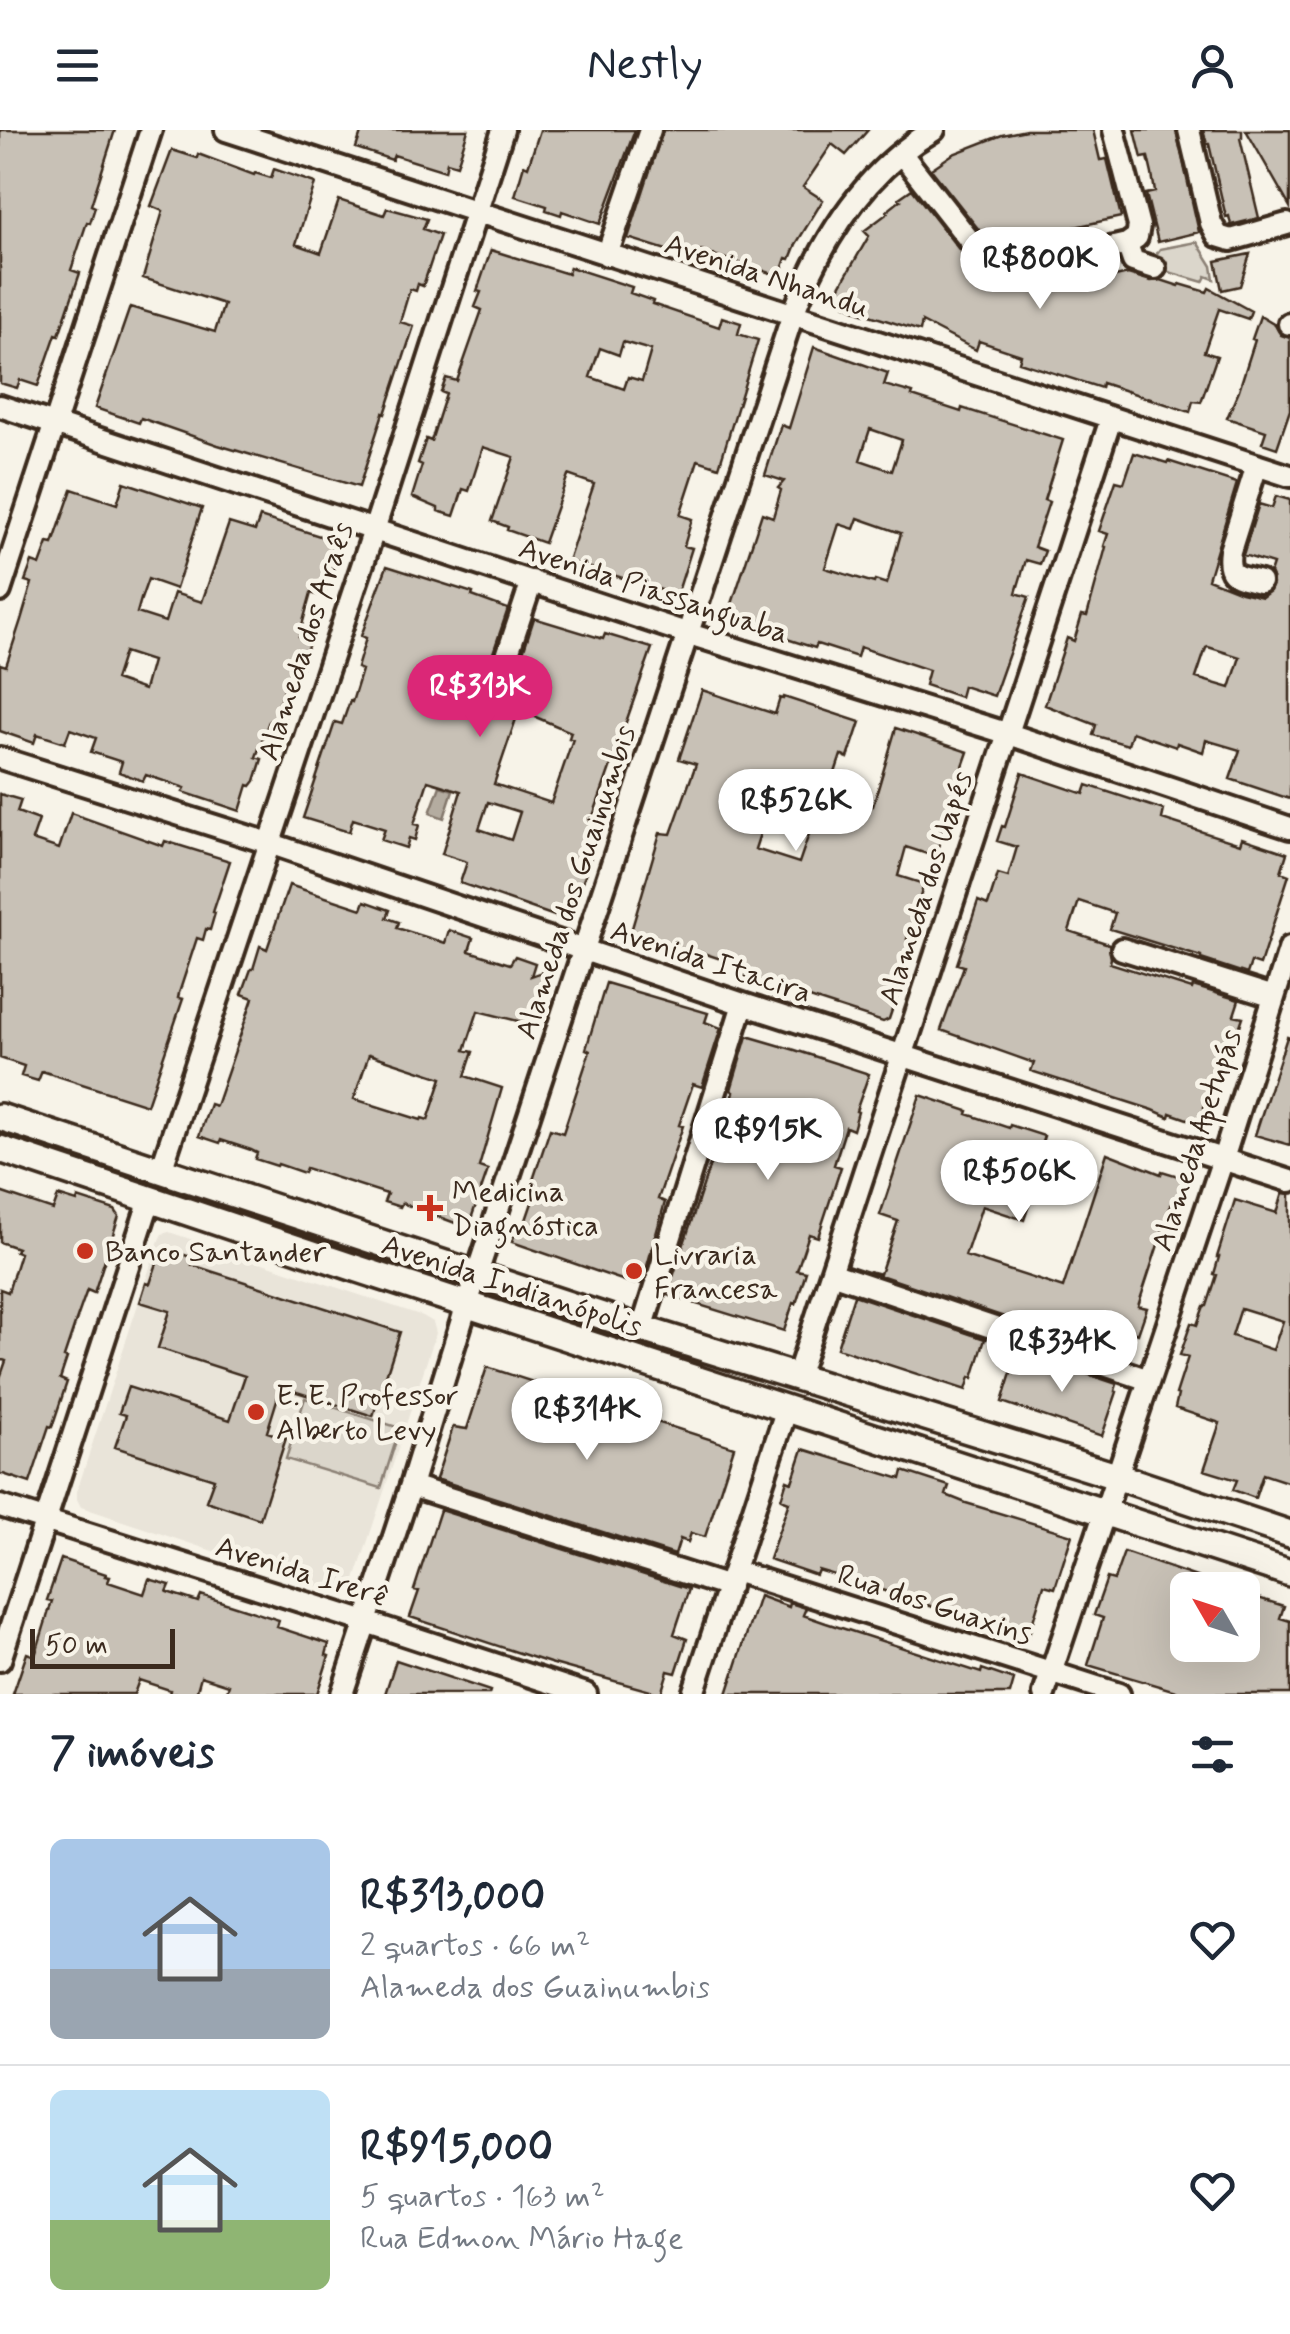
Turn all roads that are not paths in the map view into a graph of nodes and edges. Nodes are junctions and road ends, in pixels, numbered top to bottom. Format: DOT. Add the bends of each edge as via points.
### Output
graph roads {
  1 [pos="151,130"];
  2 [pos="226,130"];
  3 [pos="503,130"];
  4 [pos="650,130"];
  5 [pos="934,130"];
  6 [pos="1114,130"];
  7 [pos="1189,130"];
  8 [pos="901,153"];
  9 [pos="476,213"];
  10 [pos="1287,224"];
  11 [pos="1127,244"];
  12 [pos="607,255"];
  13 [pos="1155,268"];
  14 [pos="793,314"];
  15 [pos="0,406"];
  16 [pos="1110,418"];
  17 [pos="54,424"];
  18 [pos="1257,465"];
  19 [pos="1290,476"];
  20 [pos="374,530"];
  21 [pos="532,582"];
  22 [pos="1260,582"];
  23 [pos="0,591"];
  24 [pos="690,634"];
  25 [pos="474,675"];
  26 [pos="498,682"];
  27 [pos="519,689"];
  28 [pos="1006,733"];
  29 [pos="0,758"];
  30 [pos="1290,828"];
  31 [pos="269,843"];
  32 [pos="1290,946"];
  33 [pos="1122,949"];
  34 [pos="584,951"];
  35 [pos="1274,997"];
  36 [pos="743,1004"];
  37 [pos="903,1056"];
  38 [pos="0,1117"];
  39 [pos="0,1149"];
  40 [pos="1223,1159"];
  41 [pos="161,1170"];
  42 [pos="1290,1181"];
  43 [pos="150,1199"];
  44 [pos="831,1273"];
  45 [pos="478,1275"];
  46 [pos="467,1304"];
  47 [pos="642,1329"];
  48 [pos="797,1377"];
  49 [pos="1149,1380"];
  50 [pos="787,1408"];
  51 [pos="1116,1476"];
  52 [pos="411,1486"];
  53 [pos="0,1506"];
  54 [pos="1105,1511"];
  55 [pos="46,1522"];
  56 [pos="1290,1534"];
  57 [pos="1290,1573"];
  58 [pos="731,1579"];
  59 [pos="366,1622"];
  60 [pos="0,1660"];
  61 [pos="1051,1673"];
  62 [pos="342,1694"];
  63 [pos="586,1694"];
  64 [pos="693,1694"];
  65 [pos="1044,1694"];
  66 [pos="1119,1694"];
  1 -- 17 [label="street"];
  2 -- 9 [label="street, Avenida Nhandu"];
  3 -- 9 [label="street, Alameda dos Araês"];
  4 -- 12 [label="street"];
  5 -- 8 [label="street, Alameda dos Guainumbis"];
  6 -- 11 [label="street" via="1139,226"];
  7 -- 10 [label="street" via="1218,236 1231,240"];
  8 -- 11 [label="street" via="998,272"];
  8 -- 14 [label="street, Alameda dos Guainumbis" via="826,241"];
  9 -- 12 [label="street, Avenida Nhandu"];
  9 -- 20 [label="street, Alameda dos Araês"];
  11 -- 13 [label="street" via="1133,261"];
  12 -- 14 [label="street, Avenida Nhandu"];
  14 -- 16 [label="street, Avenida Nhandu"];
  14 -- 24 [label="street, Alameda dos Guainumbis"];
  15 -- 17 [label="street, Avenida Piassanguaba"];
  16 -- 18 [label="street, Avenida Nhandu"];
  16 -- 28 [label="street, Alameda dos Uapés"];
  17 -- 20 [label="street, Avenida Piassanguaba"];
  17 -- 23 [label="street"];
  18 -- 19 [label="street, Avenida Nhandu"];
  18 -- 22 [label="street" via="1229,568"];
  20 -- 21 [label="street, Avenida Piassanguaba"];
  20 -- 31 [label="street, Alameda dos Araês"];
  21 -- 24 [label="street, Avenida Piassanguaba"];
  21 -- 26 [label="street"];
  24 -- 28 [label="street, Avenida Piassanguaba"];
  24 -- 34 [label="street, Alameda dos Guainumbis"];
  25 -- 26 [label="street"];
  26 -- 27 [label="street"];
  28 -- 30 [label="street, Avenida Piassanguaba"];
  28 -- 37 [label="street, Alameda dos Uapés"];
  29 -- 31 [label="street, Avenida Itacira"];
  31 -- 34 [label="street, Avenida Itacira"];
  31 -- 41 [label="street, Alameda dos Araês"];
  32 -- 35 [label="street, Alameda Apetupás"];
  33 -- 35 [label="street"];
  34 -- 36 [label="street, Avenida Itacira"];
  34 -- 45 [label="street, Alameda dos Guainumbis"];
  35 -- 40 [label="street, Alameda Apetupás"];
  36 -- 37 [label="street, Avenida Itacira"];
  36 -- 47 [label="street"];
  37 -- 40 [label="street, Avenida Itacira"];
  37 -- 44 [label="street, Alameda dos Uapés"];
  38 -- 41 [label="main road, Avenida Indianópolis"];
  39 -- 43 [label="main road, Avenida Indianópolis"];
  40 -- 42 [label="street, Avenida Itacira"];
  40 -- 49 [label="street, Alameda Apetupás"];
  41 -- 45 [label="main road, Avenida Indianópolis"];
  43 -- 46 [label="main road, Avenida Indianópolis"];
  43 -- 55 [label="street"];
  44 -- 48 [label="street, Alameda dos Uapés"];
  44 -- 49 [label="street"];
  45 -- 46 [label="street, Alameda dos Guainumbis"];
  45 -- 47 [label="main road, Avenida Indianópolis"];
  46 -- 50 [label="main road, Avenida Indianópolis"];
  46 -- 52 [label="street, Alameda dos Guainumbis"];
  47 -- 48 [label="main road, Avenida Indianópolis"];
  48 -- 51 [label="main road, Avenida Indianópolis"];
  49 -- 51 [label="street, Alameda Apetupás"];
  50 -- 54 [label="main road, Avenida Indianópolis"];
  50 -- 58 [label="street"];
  51 -- 54 [label="street, Alameda Apetupás"];
  51 -- 56 [label="main road, Avenida Indianópolis"];
  52 -- 58 [label="street, Rua dos Guaxins"];
  52 -- 59 [label="street, Alameda dos Guainumbis"];
  53 -- 55 [label="street, Avenida Irerê"];
  54 -- 57 [label="main road, Avenida Indianópolis"];
  54 -- 61 [label="street, Alameda Apetupás"];
  55 -- 59 [label="street, Avenida Irerê"];
  55 -- 60 [label="street"];
  58 -- 61 [label="street, Rua dos Guaxins"];
  58 -- 64 [label="street"];
  59 -- 62 [label="street, Alameda dos Guainumbis"];
  59 -- 63 [label="street, Avenida Irerê"];
  61 -- 65 [label="street, Alameda Apetupás"];
  61 -- 66 [label="street, Rua dos Guaxins"];
}
